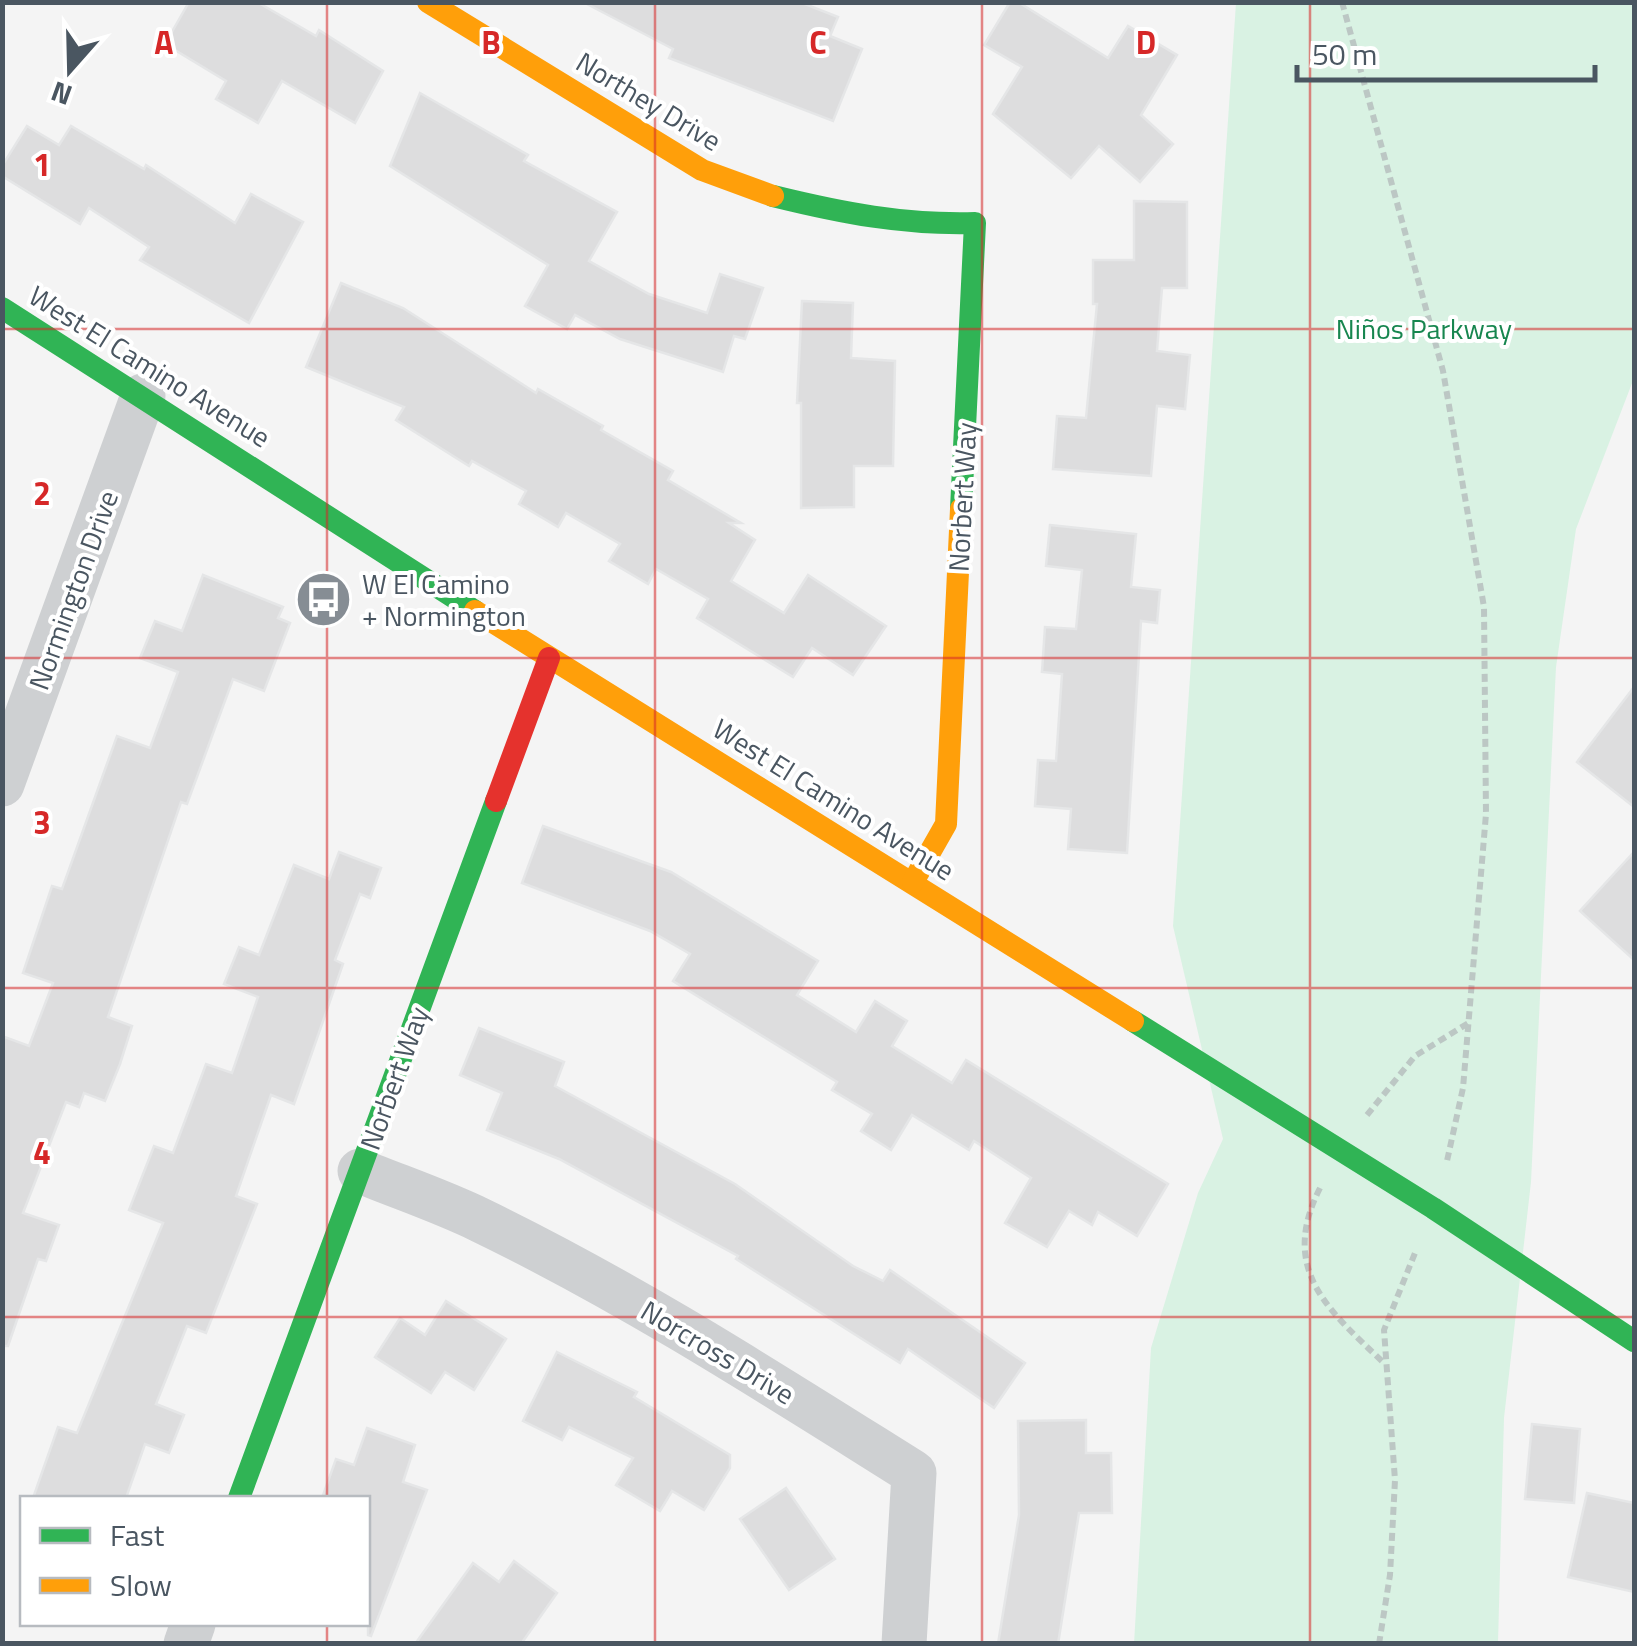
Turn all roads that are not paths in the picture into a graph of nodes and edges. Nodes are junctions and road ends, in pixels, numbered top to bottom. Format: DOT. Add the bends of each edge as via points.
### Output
graph roads {
  1 [pos="428,2"];
  2 [pos="975,223"];
  3 [pos="2,308"];
  4 [pos="142,396"];
  5 [pos="548,658"];
  6 [pos="2,784"];
  7 [pos="912,882"];
  8 [pos="360,1171"];
  9 [pos="1634,1341"];
  10 [pos="239,1496"];
  11 [pos="904,1644"];
  1 -- 2 [label="street, Northey Drive" via="702,170 772,196 868,219"];
  2 -- 7 [label="street, Norbert Way" via="946,824"];
  3 -- 4 [label="street, West El Camino Avenue"];
  4 -- 5 [label="street, West El Camino Avenue"];
  4 -- 6 [label="street, Normington Drive"];
  5 -- 7 [label="street, West El Camino Avenue"];
  5 -- 8 [label="street, Norbert Way"];
  7 -- 9 [label="street, West El Camino Avenue"];
  8 -- 10 [label="street, Norbert Way"];
  8 -- 11 [label="street, Norcross Drive" via="578,1269 914,1473"];
}
